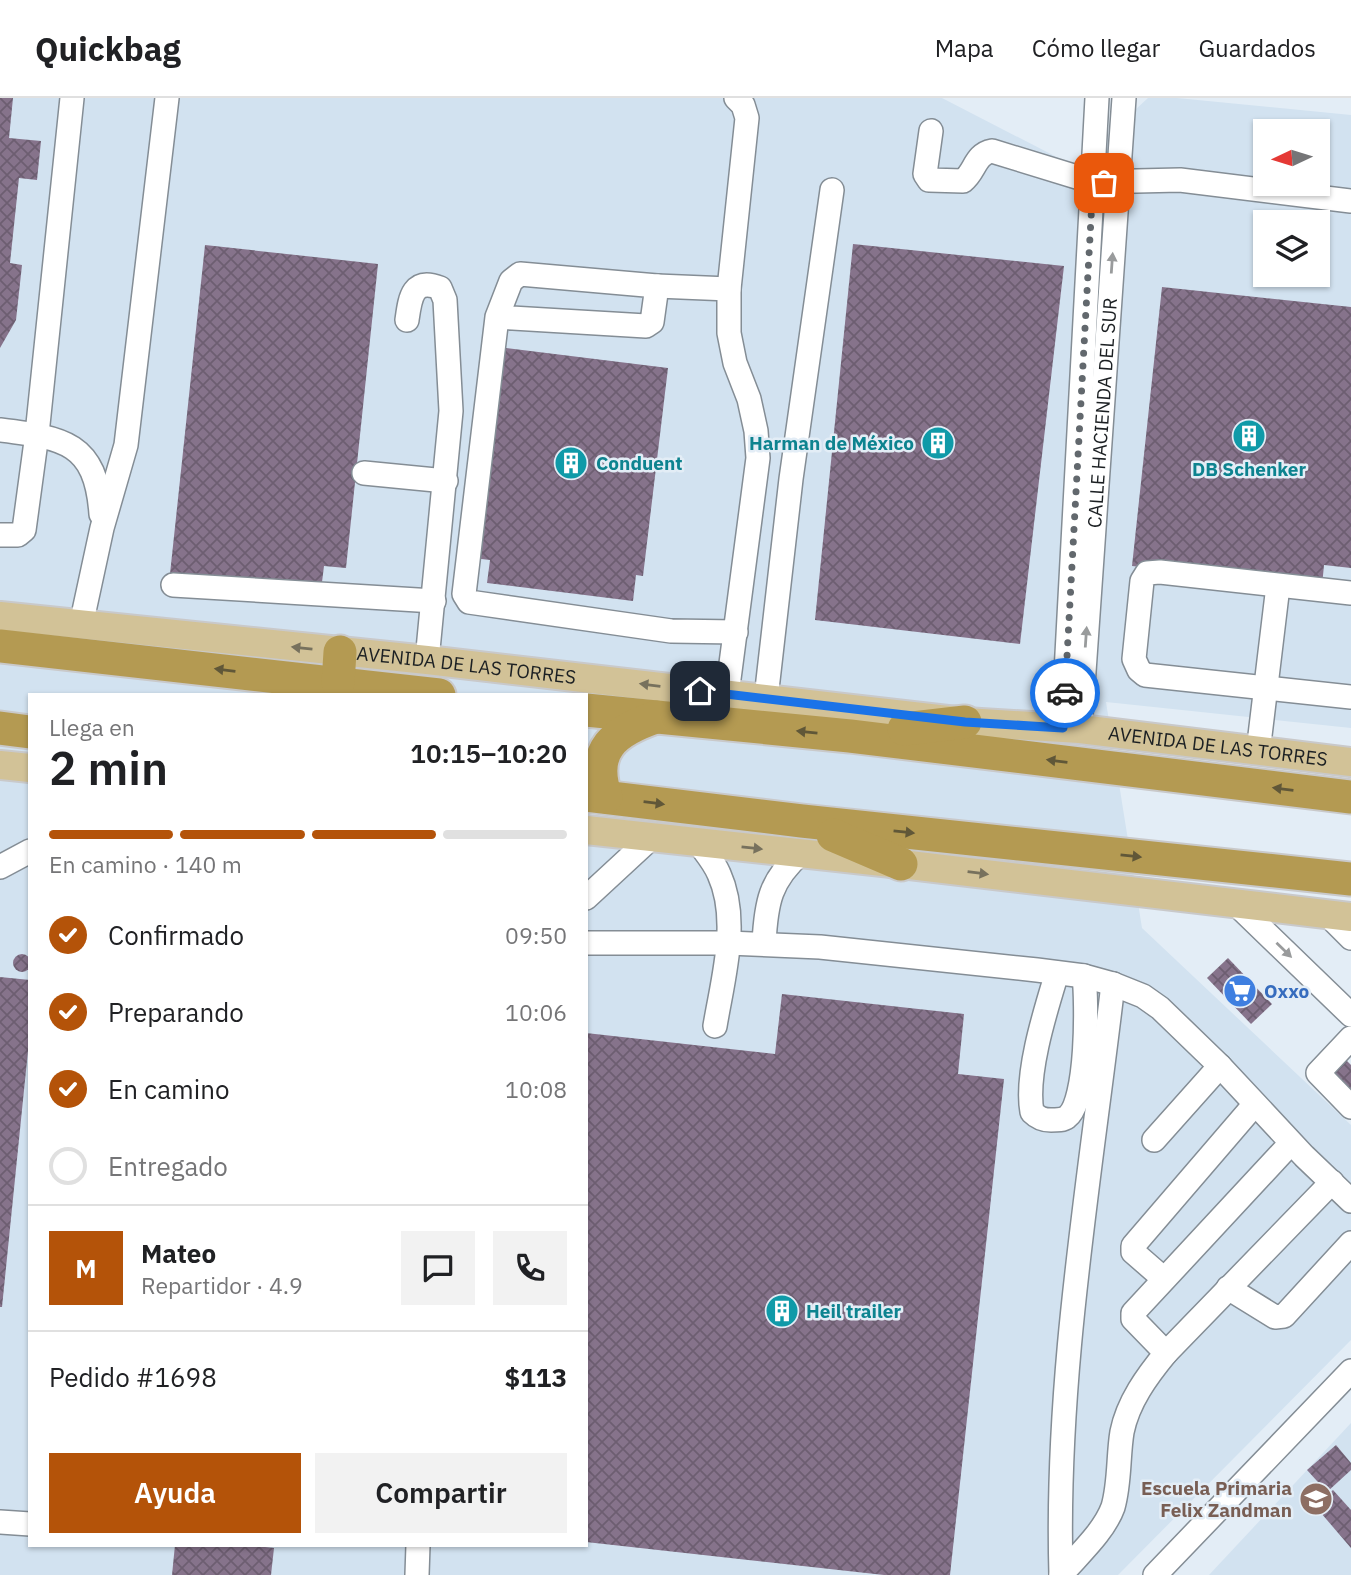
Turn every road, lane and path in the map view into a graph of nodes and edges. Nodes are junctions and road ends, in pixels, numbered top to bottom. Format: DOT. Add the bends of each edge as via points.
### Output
graph roads {
  1 [pos="72,98"];
  2 [pos="167,98"];
  3 [pos="736,98"];
  4 [pos="1095,99"];
  5 [pos="1124,106"];
  6 [pos="931,131"];
  7 [pos="1093,182"];
  8 [pos="1118,183"];
  9 [pos="832,190"];
  10 [pos="1351,201"];
  11 [pos="657,286"];
  12 [pos="729,289"];
  13 [pos="497,317"];
  14 [pos="407,320"];
  15 [pos="0,430"];
  16 [pos="37,434"];
  17 [pos="364,473"];
  18 [pos="446,481"];
  19 [pos="102,528"];
  20 [pos="0,535"];
  21 [pos="173,585"];
  22 [pos="1278,586"];
  23 [pos="1351,593"];
  24 [pos="433,601"];
  25 [pos="0,616"];
  26 [pos="81,625"];
  27 [pos="0,631"];
  28 [pos="736,632"];
  29 [pos="0,646"];
  30 [pos="101,656"];
  31 [pos="427,660"];
  32 [pos="339,668"];
  33 [pos="1266,687"];
  34 [pos="432,693"];
  35 [pos="727,694"];
  36 [pos="1351,697"];
  37 [pos="766,698"];
  38 [pos="588,710"];
  39 [pos="659,717"];
  40 [pos="965,722"];
  41 [pos="0,728"];
  42 [pos="1071,729"];
  43 [pos="28,732"];
  44 [pos="850,736"];
  45 [pos="0,745"];
  46 [pos="28,746"];
  47 [pos="1258,752"];
  48 [pos="1351,762"];
  49 [pos="0,765"];
  50 [pos="28,768"];
  51 [pos="596,796"];
  52 [pos="1351,797"];
  53 [pos="588,830"];
  54 [pos="652,837"];
  55 [pos="802,837"];
  56 [pos="698,842"];
  57 [pos="28,852"];
  58 [pos="901,864"];
  59 [pos="0,867"];
  60 [pos="1351,880"];
  61 [pos="588,896"];
  62 [pos="1235,903"];
  63 [pos="1339,915"];
  64 [pos="1351,938"];
  65 [pos="588,943"];
  66 [pos="728,943"];
  67 [pos="764,943"];
  68 [pos="1057,973"];
  69 [pos="1084,976"];
  70 [pos="1113,984"];
  71 [pos="1351,1015"];
  72 [pos="715,1026"];
  73 [pos="1351,1038"];
  74 [pos="1220,1066"];
  75 [pos="1255,1104"];
  76 [pos="1351,1107"];
  77 [pos="1154,1140"];
  78 [pos="1291,1143"];
  79 [pos="1332,1182"];
  80 [pos="1351,1201"];
  81 [pos="1351,1243"];
  82 [pos="1164,1279"];
  83 [pos="1228,1288"];
  84 [pos="1166,1353"];
  85 [pos="1351,1371"];
  86 [pos="0,1522"];
  87 [pos="28,1524"];
  88 [pos="418,1547"];
  89 [pos="417,1575"];
  90 [pos="1061,1575"];
  91 [pos="1155,1575"];
  1 -- 16 [label="street"];
  2 -- 19 [label="street" via="126,445"];
  3 -- 12 [label="street" via="747,118"];
  4 -- 5 [label="street"];
  4 -- 7 [label="street, CALLE HACIENDA DEL SUR"];
  5 -- 8 [label="street, CALLE HACIENDA DEL SUR"];
  6 -- 7 [label="street" via="925,174 929,180 963,181 981,155 992,150"];
  7 -- 8 [label="street"];
  7 -- 42 [label="street, CALLE HACIENDA DEL SUR"];
  8 -- 10 [label="street" via="1180,180"];
  42 -- 8 [label="street, CALLE HACIENDA DEL SUR, one-way"];
  9 -- 37 [label="street"];
  11 -- 12 [label="street"];
  11 -- 13 [label="street" via="520,274 511,281"];
  11 -- 13 [label="street" via="652,322 646,326"];
  12 -- 28 [label="street" via="729,333 750,399 758,458"];
  13 -- 28 [label="street" via="464,594 468,602 671,631"];
  14 -- 18 [label="street" via="410,298 418,288 440,288 445,300 451,382"];
  15 -- 16 [label="street"];
  16 -- 19 [label="street" via="66,443 85,458 99,488"];
  16 -- 20 [label="street" via="24,530 18,535"];
  17 -- 18 [label="street"];
  18 -- 24 [label="street"];
  19 -- 26 [label="street"];
  21 -- 24 [label="street"];
  22 -- 23 [label="street"];
  22 -- 33 [label="street"];
  22 -- 33 [label="street" via="1153,572 1142,581 1134,659 1139,670 1145,675"];
  24 -- 31 [label="street"];
  25 -- 26 [label="main road, AVENIDA DE LAS TORRES"];
  32 -- 26 [label="main road, AVENIDA DE LAS TORRES, one-way"];
  27 -- 30 [label="highway"];
  28 -- 35 [label="street"];
  29 -- 30 [label="highway, AVENIDA DE LAS TORRES"];
  32 -- 30 [label="highway, AVENIDA DE LAS TORRES, one-way"];
  31 -- 32 [label="main road, AVENIDA DE LAS TORRES"];
  35 -- 31 [label="main road, AVENIDA DE LAS TORRES, one-way"];
  32 -- 34 [label="highway, AVENIDA DE LAS TORRES"];
  33 -- 36 [label="street"];
  33 -- 47 [label="street"];
  35 -- 37 [label="main road, AVENIDA DE LAS TORRES"];
  37 -- 40 [label="main road, AVENIDA DE LAS TORRES"];
  38 -- 39 [label="highway, AVENIDA DE LAS TORRES"];
  44 -- 39 [label="highway, AVENIDA DE LAS TORRES, one-way"];
  39 -- 51 [label="highway" via="632,725 609,743"];
  40 -- 42 [label="main road, AVENIDA DE LAS TORRES"];
  40 -- 44 [label="highway"];
  41 -- 43 [label="highway"];
  42 -- 47 [label="main road, AVENIDA DE LAS TORRES"];
  52 -- 44 [label="highway, AVENIDA DE LAS TORRES, one-way"];
  45 -- 46 [label="highway"];
  47 -- 48 [label="main road, AVENIDA DE LAS TORRES"];
  49 -- 50 [label="main road"];
  51 -- 55 [label="highway, one-way"];
  53 -- 54 [label="main road"];
  54 -- 56 [label="main road"];
  54 -- 61 [label="street"];
  56 -- 55 [label="main road, one-way"];
  55 -- 58 [label="highway"];
  55 -- 60 [label="highway, one-way"];
  55 -- 67 [label="street" via="769,898"];
  56 -- 66 [label="street" via="725,892"];
  57 -- 59 [label="street"];
  58 -- 62 [label="main road, one-way"];
  62 -- 63 [label="main road"];
  62 -- 71 [label="street, one-way"];
  63 -- 64 [label="street"];
  65 -- 66 [label="street"];
  66 -- 67 [label="street"];
  66 -- 72 [label="street"];
  67 -- 68 [label="street"];
  68 -- 69 [label="street"];
  68 -- 69 [label="street" via="1031,1090 1032,1112 1046,1120 1067,1117 1077,1096 1087,1031"];
  69 -- 70 [label="street"];
  70 -- 74 [label="street" via="1160,1008"];
  70 -- 90 [label="street" via="1071,1321 1059,1506"];
  73 -- 76 [label="street" via="1318,1073"];
  74 -- 75 [label="street"];
  74 -- 77 [label="street"];
  75 -- 78 [label="street"];
  75 -- 82 [label="street" via="1133,1246 1133,1252"];
  78 -- 79 [label="street"];
  78 -- 82 [label="street"];
  79 -- 80 [label="street"];
  79 -- 83 [label="street"];
  81 -- 83 [label="street" via="1284,1316 1275,1317"];
  82 -- 84 [label="street" via="1133,1313 1133,1319"];
  83 -- 84 [label="street"];
  84 -- 90 [label="street" via="1130,1406 1122,1430 1112,1509"];
  85 -- 91 [label="street"];
  86 -- 87 [label="street"];
  88 -- 89 [label="street"];
}
